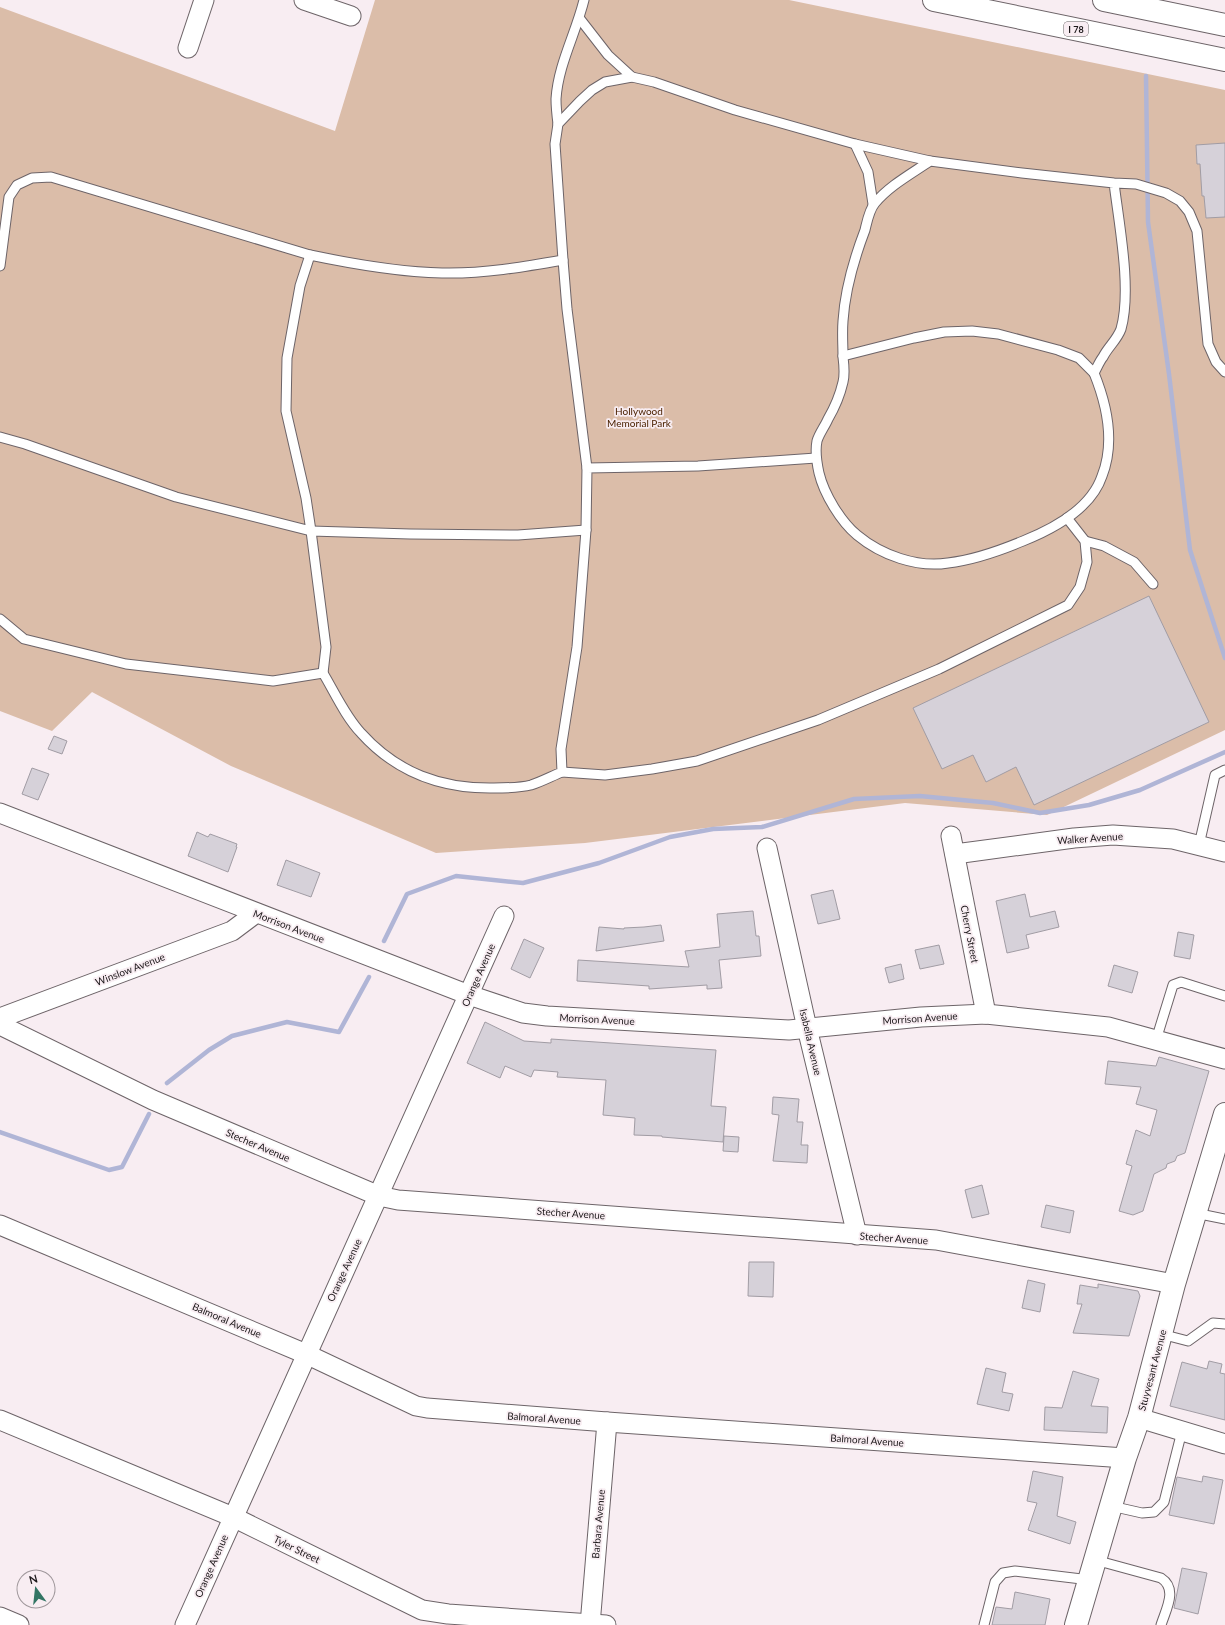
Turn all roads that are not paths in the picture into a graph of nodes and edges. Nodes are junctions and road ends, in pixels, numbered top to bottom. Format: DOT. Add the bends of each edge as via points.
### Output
graph roads {
  1 [pos="204,0"];
  2 [pos="304,0"];
  3 [pos="584,0"];
  4 [pos="934,0"];
  5 [pos="1104,0"];
  6 [pos="351,16"];
  7 [pos="580,20"];
  8 [pos="1221,24"];
  9 [pos="188,48"];
  10 [pos="1221,60"];
  11 [pos="632,76"];
  12 [pos="558,124"];
  13 [pos="855,144"];
  14 [pos="930,161"];
  15 [pos="1114,183"];
  16 [pos="874,204"];
  17 [pos="310,255"];
  18 [pos="564,260"];
  19 [pos="0,266"];
  20 [pos="843,356"];
  21 [pos="1225,372"];
  22 [pos="1094,373"];
  23 [pos="0,436"];
  24 [pos="816,458"];
  25 [pos="587,468"];
  26 [pos="1067,518"];
  27 [pos="586,530"];
  28 [pos="311,531"];
  29 [pos="1085,541"];
  30 [pos="1153,584"];
  31 [pos="0,619"];
  32 [pos="323,673"];
  33 [pos="1225,770"];
  34 [pos="562,772"];
  35 [pos="0,813"];
  36 [pos="951,836"];
  37 [pos="1198,845"];
  38 [pos="768,848"];
  39 [pos="1225,852"];
  40 [pos="955,854"];
  41 [pos="256,913"];
  42 [pos="504,916"];
  43 [pos="469,995"];
  44 [pos="1225,996"];
  45 [pos="986,1014"];
  46 [pos="0,1018"];
  47 [pos="0,1026"];
  48 [pos="807,1028"];
  49 [pos="1156,1040"];
  50 [pos="1225,1059"];
  51 [pos="1225,1116"];
  52 [pos="379,1196"];
  53 [pos="1195,1213"];
  54 [pos="1225,1219"];
  55 [pos="0,1225"];
  56 [pos="857,1235"];
  57 [pos="1174,1284"];
  58 [pos="1225,1324"];
  59 [pos="1161,1334"];
  60 [pos="306,1354"];
  61 [pos="1139,1418"];
  62 [pos="0,1420"];
  63 [pos="607,1422"];
  64 [pos="1182,1431"];
  65 [pos="1225,1444"];
  66 [pos="1125,1458"];
  67 [pos="1111,1506"];
  68 [pos="233,1517"];
  69 [pos="1092,1570"];
  70 [pos="0,1618"];
  71 [pos="595,1624"];
  72 [pos="19,1625"];
  73 [pos="185,1625"];
  74 [pos="984,1625"];
  75 [pos="1076,1625"];
  76 [pos="1161,1625"];
  1 -- 9 [label="street"];
  2 -- 6 [label="street"];
  3 -- 7 [label="lane"];
  4 -- 10 [label="main road, I 78"];
  5 -- 8 [label="main road"];
  7 -- 11 [label="lane" via="608,55"];
  7 -- 12 [label="lane" via="562,67 556,99"];
  11 -- 12 [label="lane" via="605,82 592,90"];
  11 -- 13 [label="lane" via="735,110"];
  12 -- 18 [label="lane" via="555,144"];
  13 -- 14 [label="lane"];
  13 -- 16 [label="lane" via="868,172"];
  14 -- 15 [label="lane"];
  14 -- 16 [label="lane" via="899,182"];
  15 -- 21 [label="lane" via="1136,184 1166,193 1189,212 1196,231 1208,344 1214,358"];
  15 -- 22 [label="lane" via="1124,283 1124,310 1114,343"];
  16 -- 20 [label="lane" via="853,263 846,294 842,322"];
  17 -- 18 [label="lane" via="371,267 442,273 496,271"];
  17 -- 19 [label="lane" via="51,177 32,178 22,182 9,197"];
  17 -- 28 [label="lane" via="300,286 286,358 286,411"];
  18 -- 25 [label="lane" via="567,309"];
  20 -- 22 [label="lane" via="937,333 972,331 998,334 1058,350 1079,358"];
  20 -- 24 [label="lane" via="844,379 835,407 817,441"];
  22 -- 26 [label="lane" via="1102,392 1108,427 1107,456 1102,478 1088,502"];
  23 -- 28 [label="lane" via="176,497"];
  24 -- 25 [label="lane" via="698,466"];
  24 -- 26 [label="lane" via="828,497 839,515 856,534 873,546 922,564 947,563 979,556 1040,534"];
  25 -- 27 [label="lane"];
  26 -- 29 [label="lane"];
  27 -- 28 [label="lane" via="518,535"];
  27 -- 34 [label="lane" via="577,647 561,749"];
  28 -- 32 [label="lane" via="326,647"];
  29 -- 30 [label="lane" via="1104,546 1134,562"];
  29 -- 34 [label="lane" via="1088,562 1080,587 1068,604 939,669 818,720 697,760 605,775"];
  31 -- 32 [label="lane" via="24,639 126,664 273,681"];
  32 -- 34 [label="lane" via="360,732 393,762 412,773 449,785 486,788 530,785"];
  33 -- 37 [label="lane" via="1215,775"];
  35 -- 41 [label="street, Morrison Avenue"];
  36 -- 40 [label="street, Cherry Street"];
  37 -- 39 [label="street, Walker Avenue"];
  37 -- 40 [label="street, Walker Avenue" via="1173,839 1113,835"];
  38 -- 48 [label="street, Isabella Avenue"];
  40 -- 45 [label="street, Cherry Street"];
  41 -- 43 [label="street, Morrison Avenue"];
  41 -- 46 [label="street, Winslow Avenue" via="232,931"];
  42 -- 43 [label="street, Orange Avenue"];
  43 -- 48 [label="street, Morrison Avenue" via="523,1013 547,1016 789,1030"];
  43 -- 52 [label="street, Orange Avenue"];
  44 -- 49 [label="lane" via="1181,982 1173,985"];
  45 -- 48 [label="street, Morrison Avenue" via="921,1017"];
  45 -- 49 [label="street, Morrison Avenue" via="1108,1027"];
  47 -- 52 [label="street, Stecher Avenue" via="153,1100"];
  48 -- 56 [label="street, Isabella Avenue"];
  49 -- 50 [label="street, Morrison Avenue"];
  51 -- 53 [label="main road, Stuyvesant Avenue"];
  52 -- 56 [label="street, Stecher Avenue"];
  52 -- 60 [label="street, Orange Avenue"];
  53 -- 54 [label="lane"];
  53 -- 57 [label="main road, Stuyvesant Avenue"];
  55 -- 60 [label="street, Balmoral Avenue"];
  56 -- 57 [label="street, Stecher Avenue" via="936,1240"];
  57 -- 59 [label="main road, Stuyvesant Avenue"];
  58 -- 59 [label="lane" via="1213,1323 1188,1341"];
  59 -- 61 [label="main road, Stuyvesant Avenue"];
  60 -- 63 [label="street, Balmoral Avenue" via="416,1406"];
  60 -- 68 [label="street, Orange Avenue"];
  61 -- 64 [label="street"];
  61 -- 66 [label="main road, Stuyvesant Avenue"];
  62 -- 68 [label="street, Tyler Street"];
  63 -- 66 [label="street, Balmoral Avenue"];
  63 -- 71 [label="street, Barbara Avenue"];
  64 -- 65 [label="street"];
  64 -- 67 [label="lane" via="1164,1502 1154,1512 1142,1513"];
  66 -- 67 [label="main road, Stuyvesant Avenue"];
  67 -- 69 [label="main road, Stuyvesant Avenue"];
  68 -- 71 [label="street, Tyler Street" via="422,1610"];
  68 -- 73 [label="street, Orange Avenue"];
  69 -- 74 [label="lane" via="1015,1571 1003,1574 995,1582"];
  69 -- 75 [label="main road, Stuyvesant Avenue"];
  69 -- 76 [label="lane" via="1161,1578 1168,1582 1171,1592"];
  70 -- 72 [label="street"];
}
